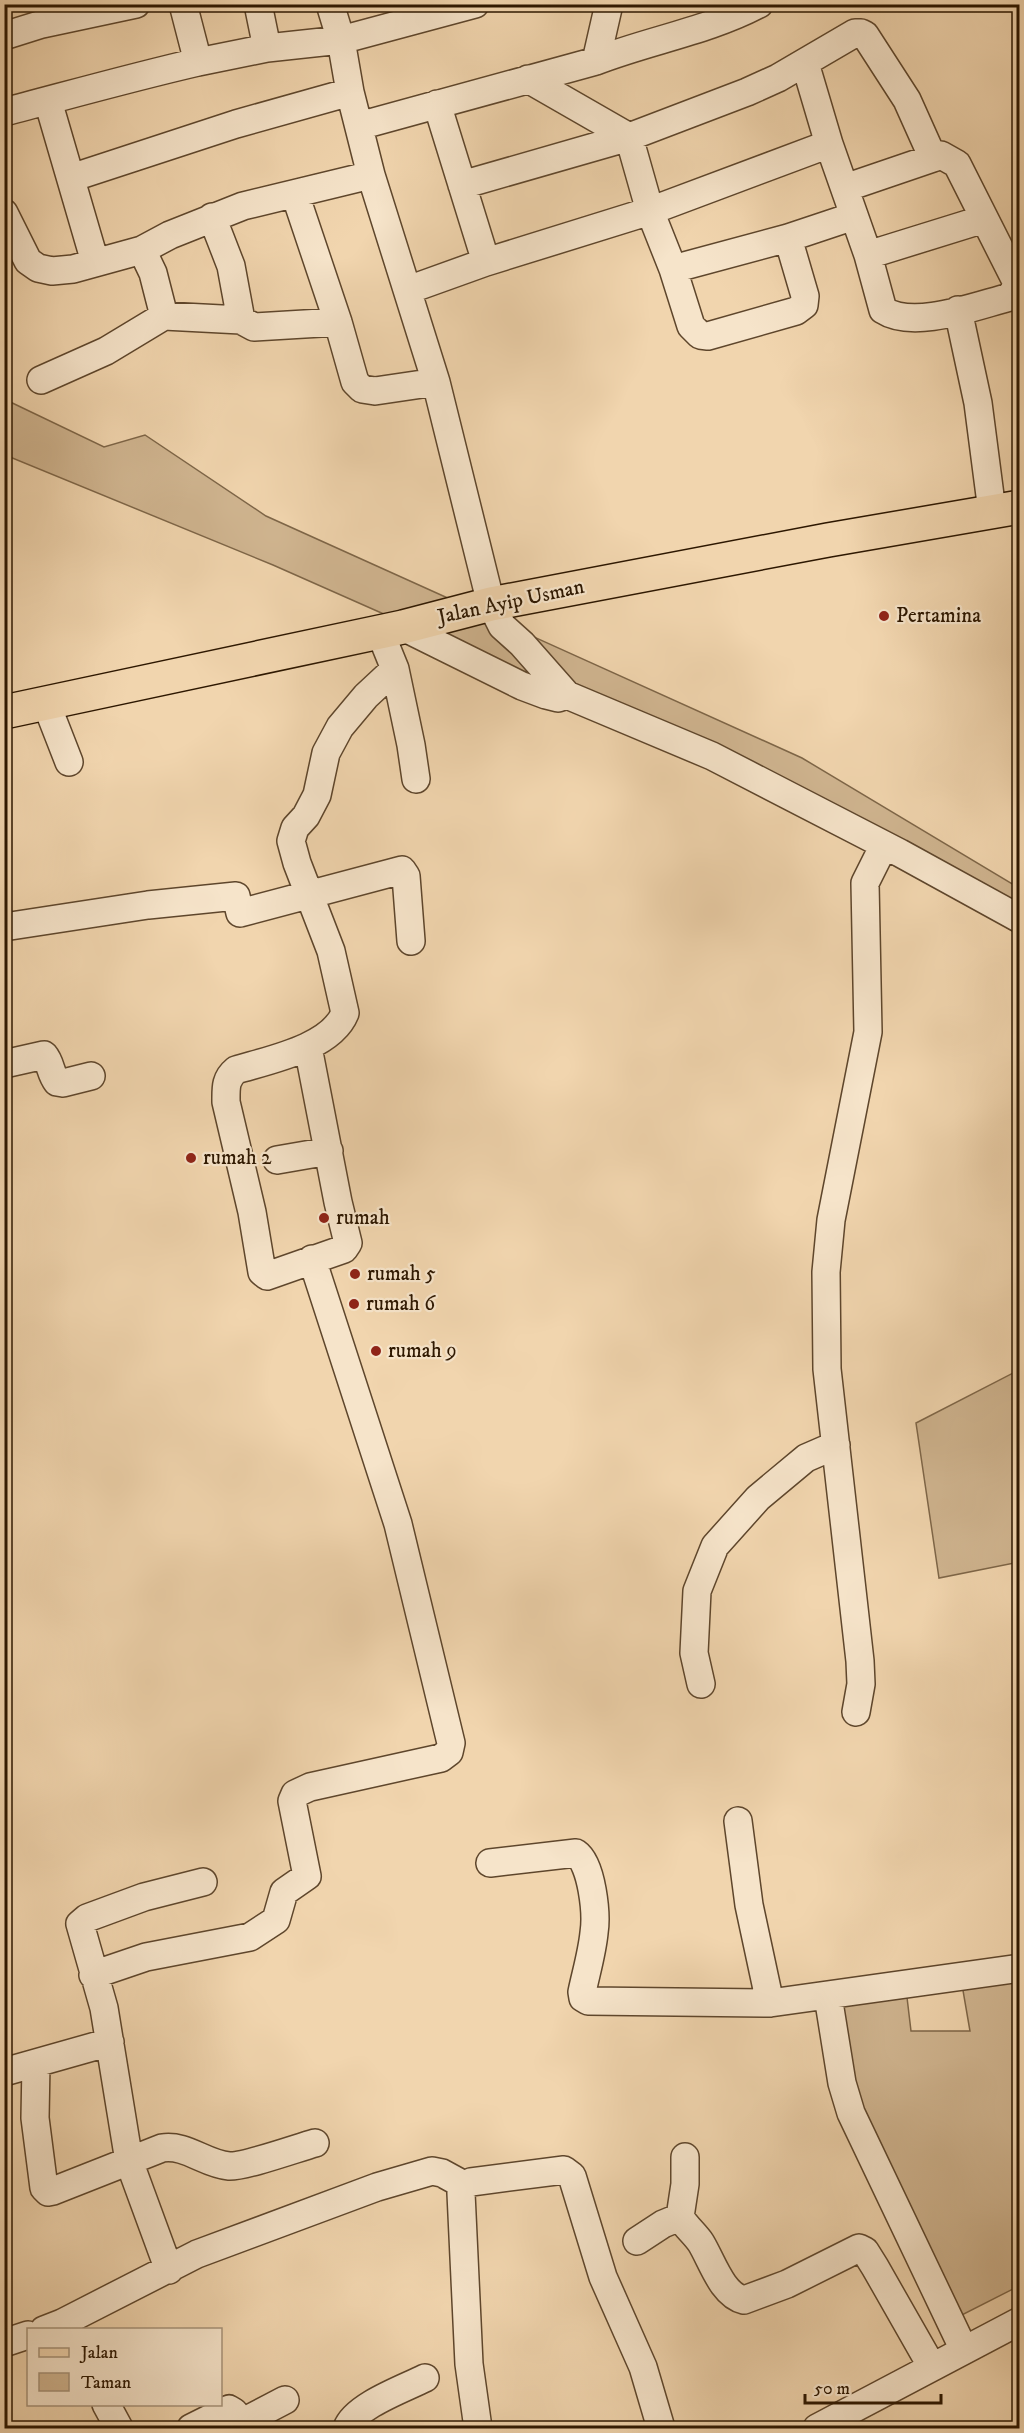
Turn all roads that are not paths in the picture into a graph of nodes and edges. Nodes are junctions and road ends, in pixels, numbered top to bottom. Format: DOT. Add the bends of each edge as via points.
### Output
graph roads {
  1 [pos="136,4"];
  2 [pos="183,4"];
  3 [pos="258,4"];
  4 [pos="330,4"];
  5 [pos="609,4"];
  6 [pos="759,4"];
  7 [pos="474,5"];
  8 [pos="719,13"];
  9 [pos="4,36"];
  10 [pos="341,40"];
  11 [pos="267,48"];
  12 [pos="596,61"];
  13 [pos="198,62"];
  14 [pos="805,63"];
  15 [pos="528,79"];
  16 [pos="350,92"];
  17 [pos="48,101"];
  18 [pos="437,105"];
  19 [pos="4,112"];
  20 [pos="359,126"];
  21 [pos="629,137"];
  22 [pos="829,144"];
  23 [pos="933,158"];
  24 [pos="371,175"];
  25 [pos="71,178"];
  26 [pos="462,185"];
  27 [pos="845,188"];
  28 [pos="296,194"];
  29 [pos="650,211"];
  30 [pos="4,213"];
  31 [pos="854,216"];
  32 [pos="213,218"];
  33 [pos="984,219"];
  34 [pos="788,238"];
  35 [pos="142,250"];
  36 [pos="868,255"];
  37 [pos="95,262"];
  38 [pos="486,262"];
  39 [pos="673,269"];
  40 [pos="408,290"];
  41 [pos="958,310"];
  42 [pos="164,316"];
  43 [pos="241,320"];
  44 [pos="338,322"];
  45 [pos="41,380"];
  46 [pos="436,382"];
  47 [pos="1006,509"];
  48 [pos="491,604"];
  49 [pos="391,630"];
  50 [pos="395,669"];
  51 [pos="567,695"];
  52 [pos="46,703"];
  53 [pos="4,712"];
  54 [pos="69,762"];
  55 [pos="416,779"];
  56 [pos="884,845"];
  57 [pos="309,895"];
  58 [pos="1020,919"];
  59 [pos="4,927"];
  60 [pos="411,941"];
  61 [pos="308,1047"];
  62 [pos="4,1064"];
  63 [pos="91,1076"];
  64 [pos="329,1151"];
  65 [pos="277,1160"];
  66 [pos="312,1259"];
  67 [pos="836,1445"];
  68 [pos="701,1684"];
  69 [pos="856,1712"];
  70 [pos="738,1821"];
  71 [pos="490,1863"];
  72 [pos="203,1882"];
  73 [pos="1020,1968"];
  74 [pos="93,1975"];
  75 [pos="828,1996"];
  76 [pos="770,2003"];
  77 [pos="110,2042"];
  78 [pos="36,2064"];
  79 [pos="4,2072"];
  80 [pos="315,2143"];
  81 [pos="685,2157"];
  82 [pos="129,2161"];
  83 [pos="464,2185"];
  84 [pos="680,2217"];
  85 [pos="637,2241"];
  86 [pos="169,2270"];
  87 [pos="1020,2321"];
  88 [pos="57,2328"];
  89 [pos="27,2335"];
  90 [pos="4,2343"];
  91 [pos="964,2350"];
  92 [pos="932,2367"];
  93 [pos="425,2378"];
  94 [pos="285,2400"];
  95 [pos="242,2426"];
  96 [pos="191,2428"];
  97 [pos="347,2428"];
  98 [pos="478,2428"];
  99 [pos="661,2428"];
  100 [pos="817,2428"];
  1 -- 9 [label="street"];
  2 -- 13 [label="street"];
  3 -- 11 [label="street"];
  4 -- 10 [label="street"];
  5 -- 12 [label="street"];
  6 -- 8 [label="street"];
  7 -- 10 [label="street"];
  8 -- 12 [label="street"];
  10 -- 11 [label="street"];
  10 -- 16 [label="street"];
  11 -- 13 [label="street"];
  12 -- 15 [label="street"];
  13 -- 17 [label="street"];
  14 -- 21 [label="street" via="747,92"];
  14 -- 22 [label="street"];
  14 -- 23 [label="street" via="855,33 865,35 907,100"];
  15 -- 18 [label="street"];
  15 -- 21 [label="street"];
  16 -- 20 [label="street"];
  16 -- 25 [label="street" via="236,124"];
  17 -- 19 [label="street"];
  17 -- 25 [label="street"];
  18 -- 20 [label="street"];
  18 -- 26 [label="street"];
  20 -- 24 [label="street"];
  21 -- 26 [label="street"];
  21 -- 29 [label="street"];
  22 -- 27 [label="street"];
  22 -- 29 [label="street"];
  23 -- 27 [label="street"];
  23 -- 33 [label="street" via="942,155 957,164"];
  24 -- 28 [label="street"];
  24 -- 40 [label="street"];
  25 -- 37 [label="street"];
  26 -- 38 [label="street"];
  27 -- 31 [label="street"];
  28 -- 32 [label="street" via="243,206"];
  28 -- 44 [label="street"];
  29 -- 38 [label="street"];
  29 -- 39 [label="street"];
  30 -- 37 [label="street" via="32,266 52,271"];
  31 -- 34 [label="street"];
  31 -- 36 [label="street"];
  32 -- 35 [label="street"];
  32 -- 43 [label="street" via="231,267"];
  33 -- 36 [label="street"];
  33 -- 41 [label="street" via="1016,281 1016,290 1010,297"];
  34 -- 39 [label="street"];
  34 -- 39 [label="street" via="805,296 804,305 796,311 708,336 700,335 691,326"];
  35 -- 37 [label="street"];
  35 -- 42 [label="street" via="153,273"];
  36 -- 41 [label="street" via="883,310 893,317 918,319"];
  38 -- 40 [label="street"];
  40 -- 46 [label="street"];
  41 -- 47 [label="street"];
  42 -- 43 [label="street"];
  42 -- 45 [label="street" via="106,351"];
  43 -- 44 [label="street" via="254,327"];
  44 -- 46 [label="street" via="355,382 362,389 375,391"];
  46 -- 48 [label="street"];
  47 -- 48 [label="main road, Jalan Ayip Usman"];
  48 -- 49 [label="main road, Jalan Ayip Usman"];
  48 -- 51 [label="street" via="502,626"];
  49 -- 50 [label="street"];
  49 -- 51 [label="street" via="522,686 558,698"];
  49 -- 52 [label="main road, Jalan Ayip Usman"];
  50 -- 55 [label="street"];
  50 -- 57 [label="street" via="340,727 326,753 317,795 295,828 291,841"];
  51 -- 56 [label="street" via="712,756"];
  52 -- 53 [label="main road, Jalan Ayip Usman"];
  52 -- 54 [label="street"];
  56 -- 58 [label="street"];
  56 -- 67 [label="street" via="865,883 868,1032 827,1247 827,1369"];
  57 -- 59 [label="street" via="240,913 236,896"];
  57 -- 60 [label="street" via="402,870 406,876"];
  57 -- 61 [label="street" via="331,951 345,1013 337,1025"];
  61 -- 64 [label="street"];
  61 -- 66 [label="street" via="236,1070 229,1076 226,1102 262,1272 267,1276"];
  62 -- 63 [label="street" via="44,1055 57,1082"];
  64 -- 65 [label="street"];
  64 -- 66 [label="street" via="348,1243 344,1249"];
  66 -- 74 [label="street" via="398,1524 452,1743 441,1758 310,1787 295,1794 292,1801 307,1875 284,1892 276,1920 266,1929 250,1937 147,1957"];
  67 -- 68 [label="street" via="806,1458 758,1498 715,1546 697,1591 694,1653"];
  67 -- 69 [label="street" via="860,1661"];
  70 -- 76 [label="street" via="749,1905"];
  71 -- 76 [label="street" via="576,1853 581,1856 588,1871 595,1931 582,1992 588,2001"];
  72 -- 74 [label="street" via="144,1897 87,1918 80,1924"];
  73 -- 75 [label="street"];
  74 -- 77 [label="street"];
  75 -- 76 [label="street"];
  75 -- 91 [label="street" via="842,2083 851,2113"];
  77 -- 78 [label="street"];
  77 -- 82 [label="street"];
  78 -- 79 [label="street"];
  78 -- 82 [label="street" via="35,2118 44,2188 53,2192"];
  80 -- 82 [label="street" via="230,2166 171,2146"];
  81 -- 84 [label="street"];
  82 -- 86 [label="street"];
  83 -- 86 [label="street" via="432,2171 377,2187 197,2254"];
  83 -- 98 [label="street" via="461,2193 470,2364"];
  83 -- 99 [label="street" via="569,2172 603,2277 643,2367"];
  84 -- 85 [label="street"];
  84 -- 92 [label="street" via="729,2290 744,2300 787,2284 849,2251 865,2251"];
  86 -- 88 [label="street"];
  87 -- 91 [label="street"];
  89 -- 90 [label="street"];
  91 -- 92 [label="street"];
  92 -- 100 [label="street"];
  93 -- 97 [label="street" via="359,2412"];
  94 -- 95 [label="street"];
  95 -- 96 [label="street" via="228,2409"];
}
